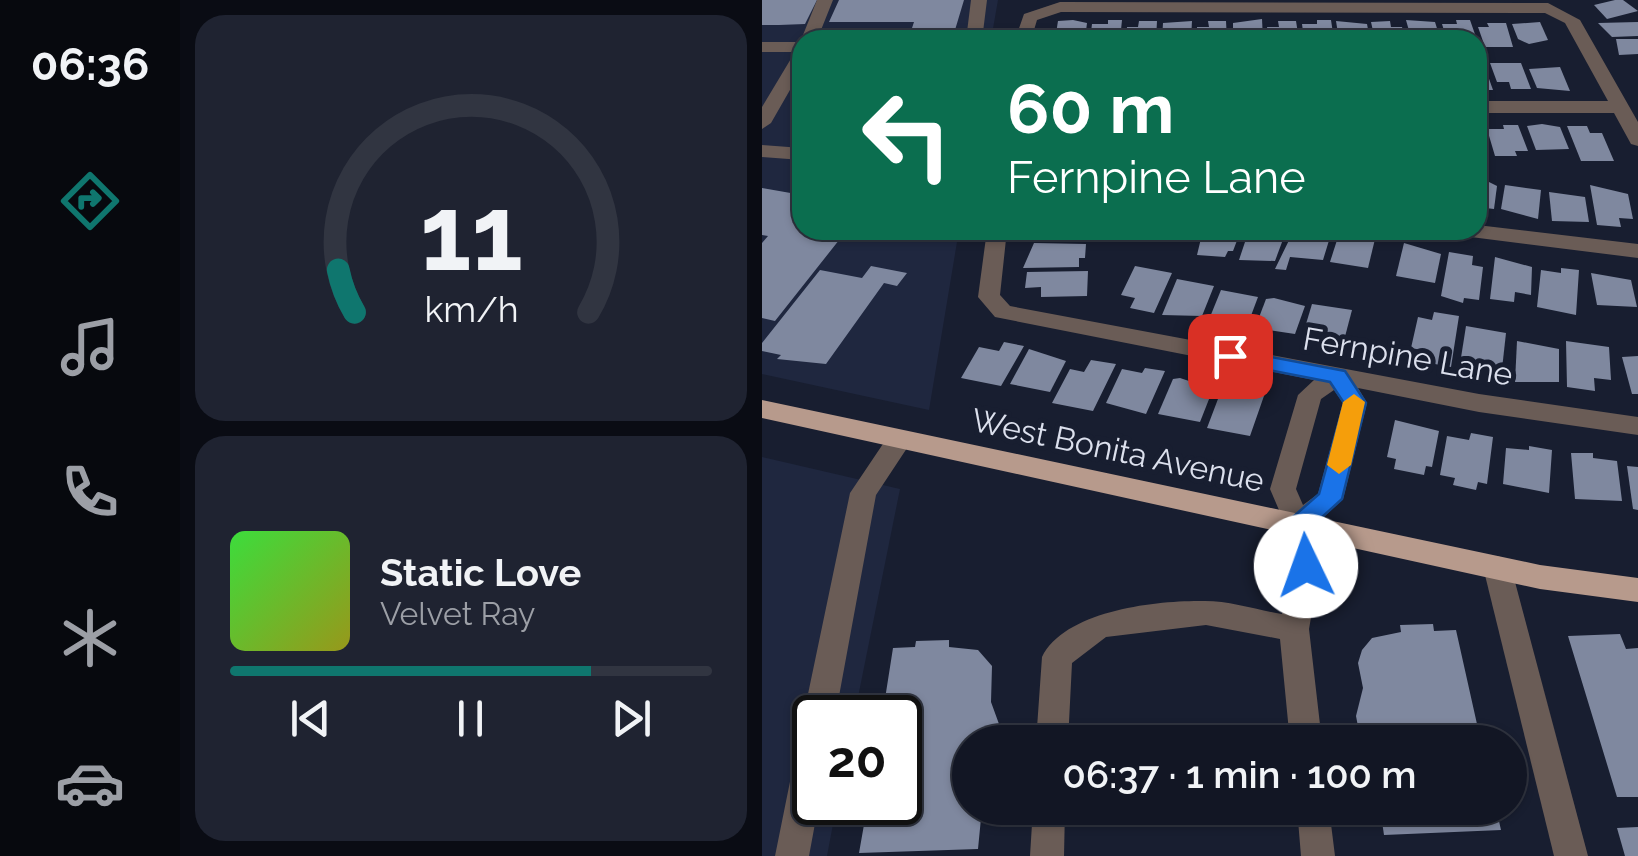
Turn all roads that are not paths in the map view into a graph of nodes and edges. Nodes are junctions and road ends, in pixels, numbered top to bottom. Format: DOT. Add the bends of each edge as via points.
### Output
graph roads {
  1 [pos="825,0"];
  2 [pos="980,0"];
  3 [pos="813,30"];
  4 [pos="976,30"];
  5 [pos="1025,30"];
  6 [pos="762,47"];
  7 [pos="792,50"];
  8 [pos="792,71"];
  9 [pos="779,96"];
  10 [pos="792,96"];
  11 [pos="1487,107"];
  12 [pos="1620,107"];
  13 [pos="762,123"];
  14 [pos="1638,140"];
  15 [pos="762,151"];
  16 [pos="792,153"];
  17 [pos="1487,233"];
  18 [pos="995,240"];
  19 [pos="1638,251"];
  20 [pos="1337,376"];
  21 [pos="762,409"];
  22 [pos="1638,426"];
  23 [pos="900,438"];
  24 [pos="1298,524"];
  25 [pos="1497,567"];
  26 [pos="1638,590"];
  27 [pos="1294,629"];
  28 [pos="824,695"];
  29 [pos="1053,725"];
  30 [pos="1304,725"];
  31 [pos="798,825"];
  32 [pos="1049,825"];
  33 [pos="1315,825"];
  34 [pos="792,856"];
  35 [pos="1047,856"];
  36 [pos="1318,856"];
  37 [pos="1571,856"];
  1 -- 3 [label="street"];
  2 -- 4 [label="street"];
  5 -- 12 [label="street" via="1038,12 1060,7 1536,7 1572,20"];
  6 -- 7 [label="street"];
  8 -- 9 [label="street"];
  9 -- 10 [label="street"];
  9 -- 13 [label="street"];
  11 -- 12 [label="street"];
  12 -- 14 [label="street"];
  15 -- 16 [label="street"];
  17 -- 19 [label="street"];
  18 -- 20 [label="street, Fernpine Lane" via="988,288 993,306 1018,316"];
  20 -- 22 [label="street, Fernpine Lane"];
  20 -- 24 [label="street" via="1310,395 1283,489"];
  20 -- 24 [label="street" via="1355,403 1330,499"];
  21 -- 23 [label="main road, West Bonita Avenue"];
  23 -- 24 [label="main road, West Bonita Avenue"];
  23 -- 28 [label="street" via="864,493"];
  24 -- 25 [label="main road, West Bonita Avenue"];
  24 -- 27 [label="street" via="1306,566"];
  25 -- 26 [label="main road, West Bonita Avenue"];
  25 -- 37 [label="street"];
  27 -- 29 [label="street" via="1206,612 1100,624 1057,657"];
  27 -- 30 [label="street"];
  31 -- 34 [label="street"];
  32 -- 35 [label="street"];
  33 -- 36 [label="street"];
}
